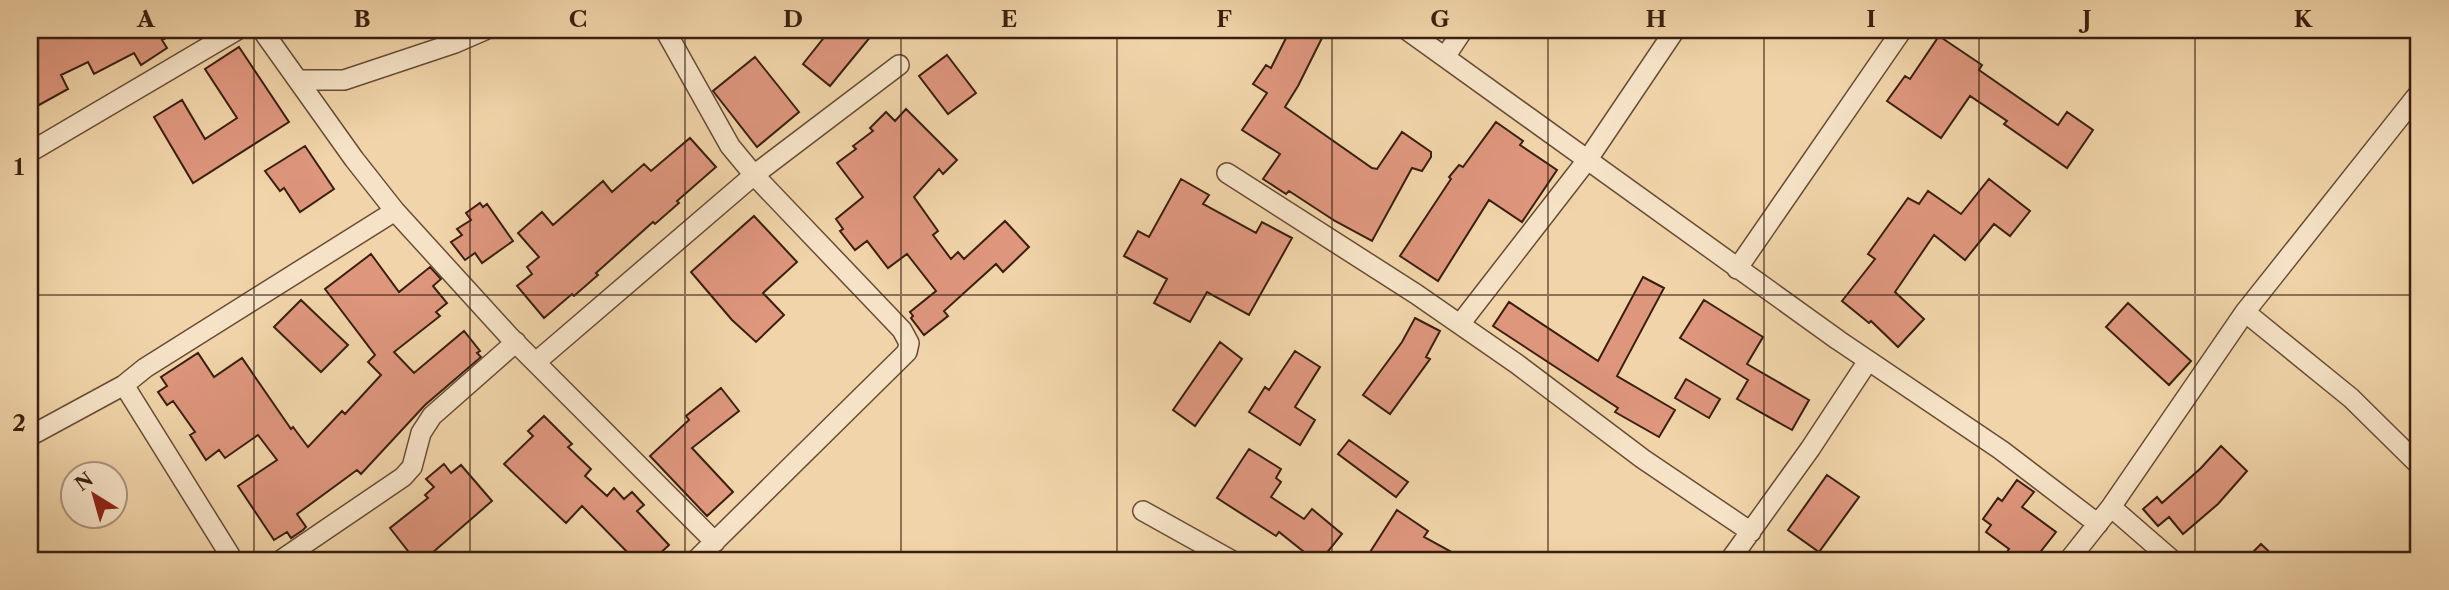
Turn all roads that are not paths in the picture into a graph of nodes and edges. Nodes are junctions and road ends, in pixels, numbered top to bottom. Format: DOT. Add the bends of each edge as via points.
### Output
graph roads {
  1 [pos="237,30"];
  2 [pos="262,30"];
  3 [pos="485,30"];
  4 [pos="665,30"];
  5 [pos="1407,30"];
  6 [pos="1463,30"];
  7 [pos="1675,30"];
  8 [pos="1902,30"];
  9 [pos="1445,57"];
  10 [pos="899,65"];
  11 [pos="298,80"];
  12 [pos="344,80"];
  13 [pos="2419,93"];
  14 [pos="318,108"];
  15 [pos="30,152"];
  16 [pos="1588,159"];
  17 [pos="1227,173"];
  18 [pos="754,175"];
  19 [pos="395,211"];
  20 [pos="1737,269"];
  21 [pos="2245,312"];
  22 [pos="1460,324"];
  23 [pos="516,342"];
  24 [pos="1868,360"];
  25 [pos="536,362"];
  26 [pos="124,384"];
  27 [pos="30,436"];
  28 [pos="2419,465"];
  29 [pos="2110,508"];
  30 [pos="1143,511"];
  31 [pos="2098,524"];
  32 [pos="1751,531"];
  33 [pos="715,542"];
  34 [pos="1218,557"];
  35 [pos="233,560"];
  36 [pos="281,560"];
  37 [pos="696,560"];
  38 [pos="1730,560"];
  39 [pos="2069,560"];
  40 [pos="2172,560"];
  1 -- 15 [label="street"];
  2 -- 11 [label="street"];
  3 -- 12 [label="street"];
  4 -- 18 [label="street" via="730,146"];
  5 -- 9 [label="street"];
  6 -- 9 [label="street"];
  7 -- 16 [label="street"];
  8 -- 20 [label="street"];
  9 -- 16 [label="street"];
  10 -- 18 [label="street"];
  11 -- 12 [label="street"];
  11 -- 14 [label="street"];
  12 -- 14 [label="street"];
  13 -- 21 [label="street"];
  14 -- 19 [label="street"];
  16 -- 20 [label="street"];
  16 -- 22 [label="street"];
  17 -- 22 [label="street"];
  18 -- 25 [label="street"];
  18 -- 33 [label="street" via="902,330 909,343 907,352"];
  19 -- 23 [label="street"];
  19 -- 26 [label="street"];
  20 -- 24 [label="street"];
  21 -- 28 [label="street" via="2351,398"];
  21 -- 29 [label="street"];
  22 -- 32 [label="street" via="1643,459"];
  23 -- 25 [label="street"];
  23 -- 36 [label="street" via="432,416 421,433 412,467 403,477"];
  24 -- 31 [label="street" via="2001,450"];
  24 -- 32 [label="street"];
  25 -- 33 [label="street"];
  26 -- 27 [label="street"];
  26 -- 35 [label="street"];
  29 -- 31 [label="street"];
  29 -- 40 [label="street"];
  30 -- 34 [label="street"];
  31 -- 39 [label="street"];
  32 -- 38 [label="street"];
  33 -- 37 [label="street"];
}
